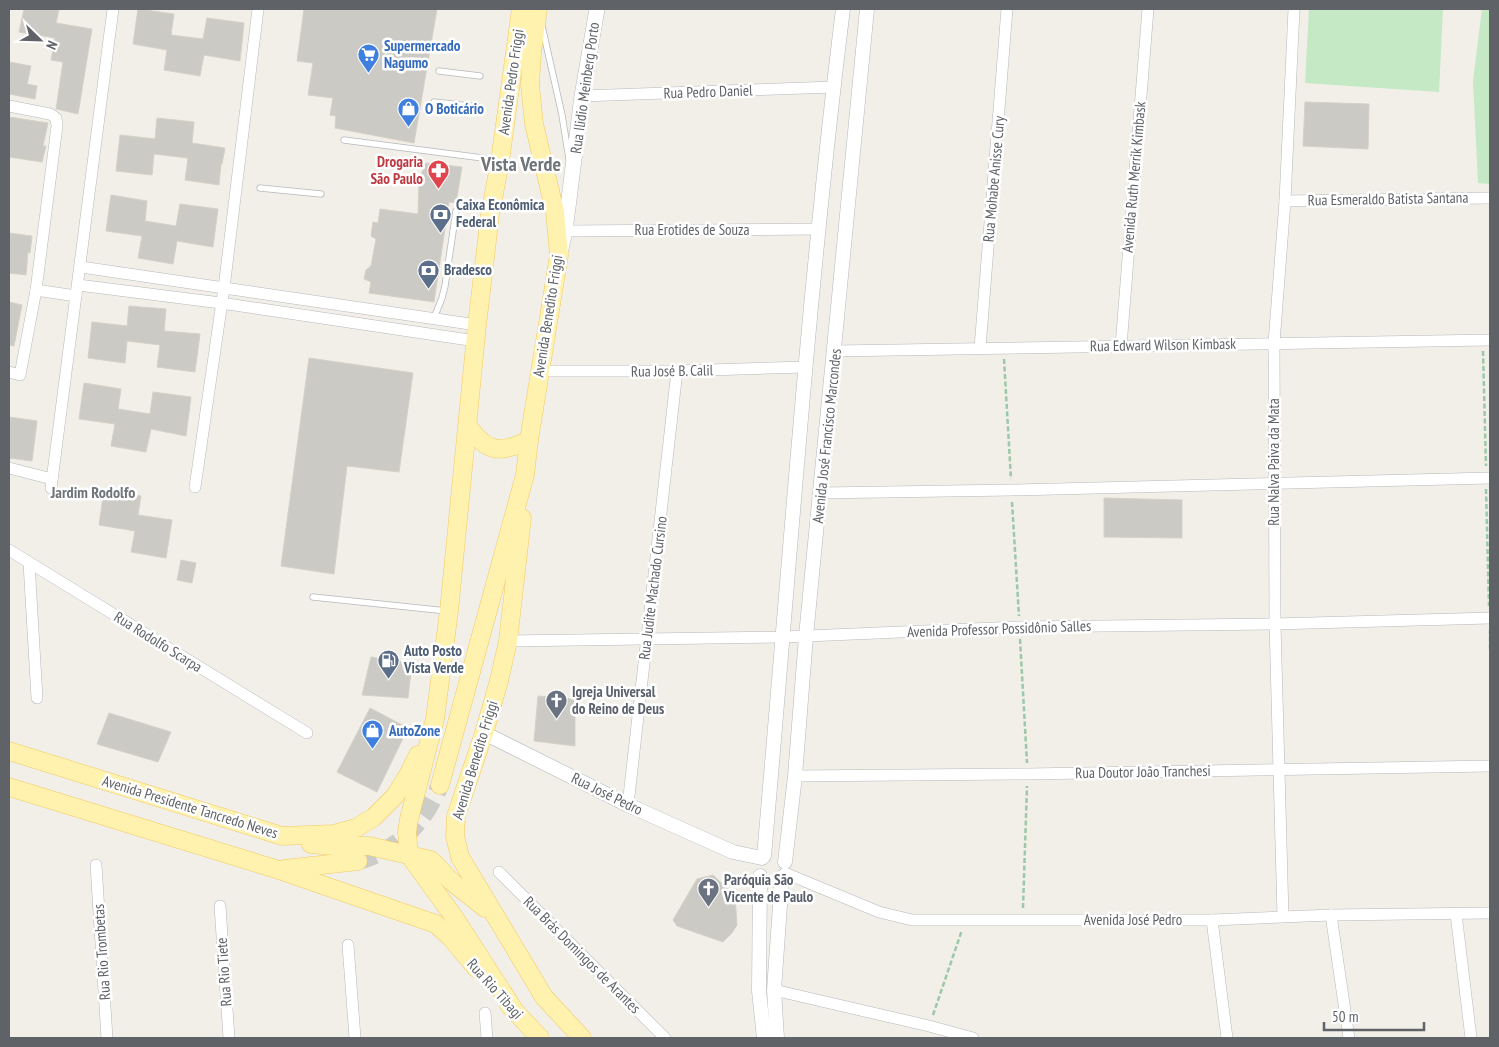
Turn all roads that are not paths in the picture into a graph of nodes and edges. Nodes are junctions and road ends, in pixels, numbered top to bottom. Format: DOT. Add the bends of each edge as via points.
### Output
graph roads {
  1 [pos="113,9"];
  2 [pos="258,9"];
  3 [pos="521,9"];
  4 [pos="538,9"];
  5 [pos="597,9"];
  6 [pos="844,9"];
  7 [pos="868,9"];
  8 [pos="1007,9"];
  9 [pos="1148,9"];
  10 [pos="1294,9"];
  11 [pos="439,71"];
  12 [pos="480,76"];
  13 [pos="834,87"];
  14 [pos="582,96"];
  15 [pos="434,102"];
  16 [pos="9,106"];
  17 [pos="480,107"];
  18 [pos="344,140"];
  19 [pos="500,161"];
  20 [pos="572,181"];
  21 [pos="260,188"];
  22 [pos="321,194"];
  23 [pos="1490,198"];
  24 [pos="1285,200"];
  25 [pos="456,211"];
  26 [pos="820,229"];
  27 [pos="565,231"];
  28 [pos="559,255"];
  29 [pos="81,267"];
  30 [pos="224,288"];
  31 [pos="36,290"];
  32 [pos="77,291"];
  33 [pos="221,303"];
  34 [pos="434,318"];
  35 [pos="476,333"];
  36 [pos="1486,340"];
  37 [pos="1274,343"];
  38 [pos="1120,346"];
  39 [pos="980,348"];
  40 [pos="835,351"];
  41 [pos="806,367"];
  42 [pos="539,371"];
  43 [pos="678,371"];
  44 [pos="9,372"];
  45 [pos="468,426"];
  46 [pos="529,440"];
  47 [pos="9,468"];
  48 [pos="525,475"];
  49 [pos="1488,478"];
  50 [pos="1274,483"];
  51 [pos="195,488"];
  52 [pos="821,493"];
  53 [pos="9,550"];
  54 [pos="29,563"];
  55 [pos="313,597"];
  56 [pos="449,611"];
  57 [pos="1490,618"];
  58 [pos="1275,624"];
  59 [pos="806,636"];
  60 [pos="783,637"];
  61 [pos="647,639"];
  62 [pos="508,641"];
  63 [pos="37,698"];
  64 [pos="435,719"];
  65 [pos="484,733"];
  66 [pos="307,734"];
  67 [pos="9,751"];
  68 [pos="1490,766"];
  69 [pos="1280,770"];
  70 [pos="795,776"];
  71 [pos="440,785"];
  72 [pos="9,786"];
  73 [pos="628,805"];
  74 [pos="282,836"];
  75 [pos="409,855"];
  76 [pos="358,861"];
  77 [pos="96,865"];
  78 [pos="761,865"];
  79 [pos="278,870"];
  80 [pos="784,871"];
  81 [pos="499,872"];
  82 [pos="220,906"];
  83 [pos="1490,913"];
  84 [pos="1456,914"];
  85 [pos="493,915"];
  86 [pos="1331,915"];
  87 [pos="1283,916"];
  88 [pos="1212,920"];
  89 [pos="348,945"];
  90 [pos="774,990"];
  91 [pos="486,1013"];
  92 [pos="516,1013"];
  93 [pos="107,1038"];
  94 [pos="229,1038"];
  95 [pos="355,1038"];
  96 [pos="487,1038"];
  97 [pos="540,1038"];
  98 [pos="582,1038"];
  99 [pos="665,1038"];
  100 [pos="764,1038"];
  101 [pos="777,1038"];
  102 [pos="973,1038"];
  103 [pos="1227,1038"];
  104 [pos="1349,1038"];
  105 [pos="1471,1038"];
  1 -- 29 [label="street"];
  2 -- 30 [label="street"];
  3 -- 19 [label="main road, Avenida Pedro Friggi"];
  4 -- 20 [label="lane" via="562,114"];
  4 -- 28 [label="main road, Avenida Benedito Friggi" via="530,85 534,124 555,212"];
  5 -- 14 [label="main road, Rua Ilidio Meinberg Porto"];
  6 -- 13 [label="street, Avenida José Francisco Marcondes"];
  7 -- 40 [label="street, Avenida José Francisco Marcondes"];
  8 -- 39 [label="street, Rua Mohabe Anisse Cury"];
  9 -- 38 [label="street, Avenida Ruth Merrik Kimbask"];
  10 -- 24 [label="street, Rua Nalva Paiva da Mata"];
  11 -- 12 [label="lane"];
  13 -- 14 [label="street, Rua Pedro Daniel"];
  13 -- 26 [label="street, Avenida José Francisco Marcondes"];
  14 -- 20 [label="main road, Rua Ilidio Meinberg Porto"];
  15 -- 17 [label="lane"];
  16 -- 31 [label="street" via="56,118"];
  18 -- 19 [label="lane"];
  19 -- 35 [label="main road, Avenida Pedro Friggi"];
  20 -- 27 [label="main road, Rua Ilidio Meinberg Porto"];
  21 -- 22 [label="lane"];
  23 -- 24 [label="street, Rua Esmeraldo Batista Santana"];
  24 -- 37 [label="street, Rua Nalva Paiva da Mata"];
  25 -- 34 [label="lane" via="445,286"];
  26 -- 27 [label="street, Rua Erotides de Souza"];
  26 -- 41 [label="street, Avenida José Francisco Marcondes"];
  27 -- 28 [label="main road, Rua Ilidio Meinberg Porto"];
  28 -- 42 [label="main road, Avenida Benedito Friggi"];
  29 -- 30 [label="street"];
  29 -- 32 [label="street"];
  30 -- 33 [label="street"];
  30 -- 34 [label="street"];
  31 -- 32 [label="street"];
  31 -- 44 [label="street" via="20,375"];
  32 -- 33 [label="street"];
  32 -- 47 [label="street" via="52,483"];
  33 -- 35 [label="street"];
  33 -- 51 [label="street"];
  34 -- 35 [label="street"];
  35 -- 45 [label="main road"];
  36 -- 37 [label="street, Rua Edward Wilson Kimbask"];
  37 -- 38 [label="street, Rua Edward Wilson Kimbask"];
  37 -- 50 [label="street, Rua Nalva Paiva da Mata"];
  38 -- 39 [label="street, Rua Edward Wilson Kimbask"];
  39 -- 40 [label="street, Rua Edward Wilson Kimbask"];
  40 -- 52 [label="street, Avenida José Francisco Marcondes"];
  41 -- 43 [label="street, Rua José B. Calil"];
  41 -- 60 [label="street, Avenida José Francisco Marcondes"];
  42 -- 43 [label="street, Rua José B. Calil"];
  42 -- 46 [label="main road, Avenida Benedito Friggi"];
  43 -- 61 [label="street, Rua Judite Machado Cursino"];
  45 -- 46 [label="main road" via="476,439 500,451"];
  45 -- 56 [label="main road"];
  46 -- 48 [label="main road, Avenida Benedito Friggi"];
  48 -- 62 [label="main road, Avenida Benedito Friggi"];
  48 -- 71 [label="main road, Avenida Benedito Friggi"];
  49 -- 50 [label="street"];
  50 -- 52 [label="street"];
  50 -- 58 [label="street, Rua Nalva Paiva da Mata"];
  52 -- 59 [label="street, Avenida José Francisco Marcondes"];
  53 -- 54 [label="street, Rua Rodolfo Scarpa"];
  54 -- 63 [label="street"];
  54 -- 66 [label="street, Rua Rodolfo Scarpa"];
  55 -- 56 [label="lane"];
  56 -- 64 [label="main road"];
  57 -- 58 [label="street, Avenida Professor Possidônio Salles"];
  58 -- 59 [label="street, Avenida Professor Possidônio Salles" via="1019,627"];
  58 -- 69 [label="street, Rua Nalva Paiva da Mata"];
  59 -- 60 [label="street, Avenida Professor Possidônio Salles"];
  59 -- 70 [label="street, Avenida José Francisco Marcondes"];
  60 -- 61 [label="street, Avenida Professor Possidônio Salles"];
  60 -- 78 [label="street, Avenida José Francisco Marcondes"];
  61 -- 62 [label="street, Avenida Professor Possidônio Salles"];
  61 -- 73 [label="street, Rua Judite Machado Cursino"];
  62 -- 65 [label="main road, Avenida Benedito Friggi"];
  64 -- 74 [label="main road, Avenida Presidente Tancredo Neves" via="395,796 374,817 356,828 334,834"];
  64 -- 75 [label="main road" via="409,819"];
  65 -- 73 [label="street, Rua José Pedro"];
  65 -- 85 [label="main road, Avenida Benedito Friggi" via="456,816 455,836 460,857"];
  67 -- 74 [label="main road, Avenida Presidente Tancredo Neves"];
  68 -- 69 [label="street, Rua Doutor João Tranchesi"];
  69 -- 70 [label="street, Rua Doutor João Tranchesi"];
  69 -- 87 [label="street, Rua Nalva Paiva da Mata"];
  70 -- 80 [label="street, Avenida José Francisco Marcondes"];
  72 -- 79 [label="main road"];
  73 -- 78 [label="street, Rua José Pedro"];
  74 -- 75 [label="main road" via="314,844 369,846"];
  75 -- 85 [label="main road" via="430,860"];
  75 -- 92 [label="main road"];
  76 -- 79 [label="main road"];
  77 -- 93 [label="street, Rua Rio Trombetas"];
  78 -- 80 [label="street" via="772,854 777,855"];
  78 -- 80 [label="street" via="768,882 774,882"];
  78 -- 100 [label="street, Avenida José Francisco Marcondes" via="759,991"];
  79 -- 92 [label="main road, Rua Rio Tibagi" via="436,924"];
  80 -- 88 [label="street, Avenida José Pedro" via="879,912 912,920"];
  80 -- 90 [label="street, Avenida José Francisco Marcondes"];
  81 -- 99 [label="street, Rua Brás Domingos de Arantes"];
  82 -- 94 [label="street, Rua Rio Tiete"];
  83 -- 84 [label="street, Avenida José Pedro"];
  84 -- 86 [label="street, Avenida José Pedro"];
  84 -- 105 [label="street"];
  85 -- 98 [label="main road, Avenida Benedito Friggi" via="544,997"];
  86 -- 87 [label="street, Avenida José Pedro"];
  86 -- 104 [label="street"];
  87 -- 88 [label="street, Avenida José Pedro"];
  88 -- 103 [label="street"];
  89 -- 95 [label="street"];
  90 -- 101 [label="street, Avenida José Francisco Marcondes"];
  90 -- 102 [label="street"];
  91 -- 96 [label="street"];
  92 -- 97 [label="main road, Rua Rio Tibagi"];
}
